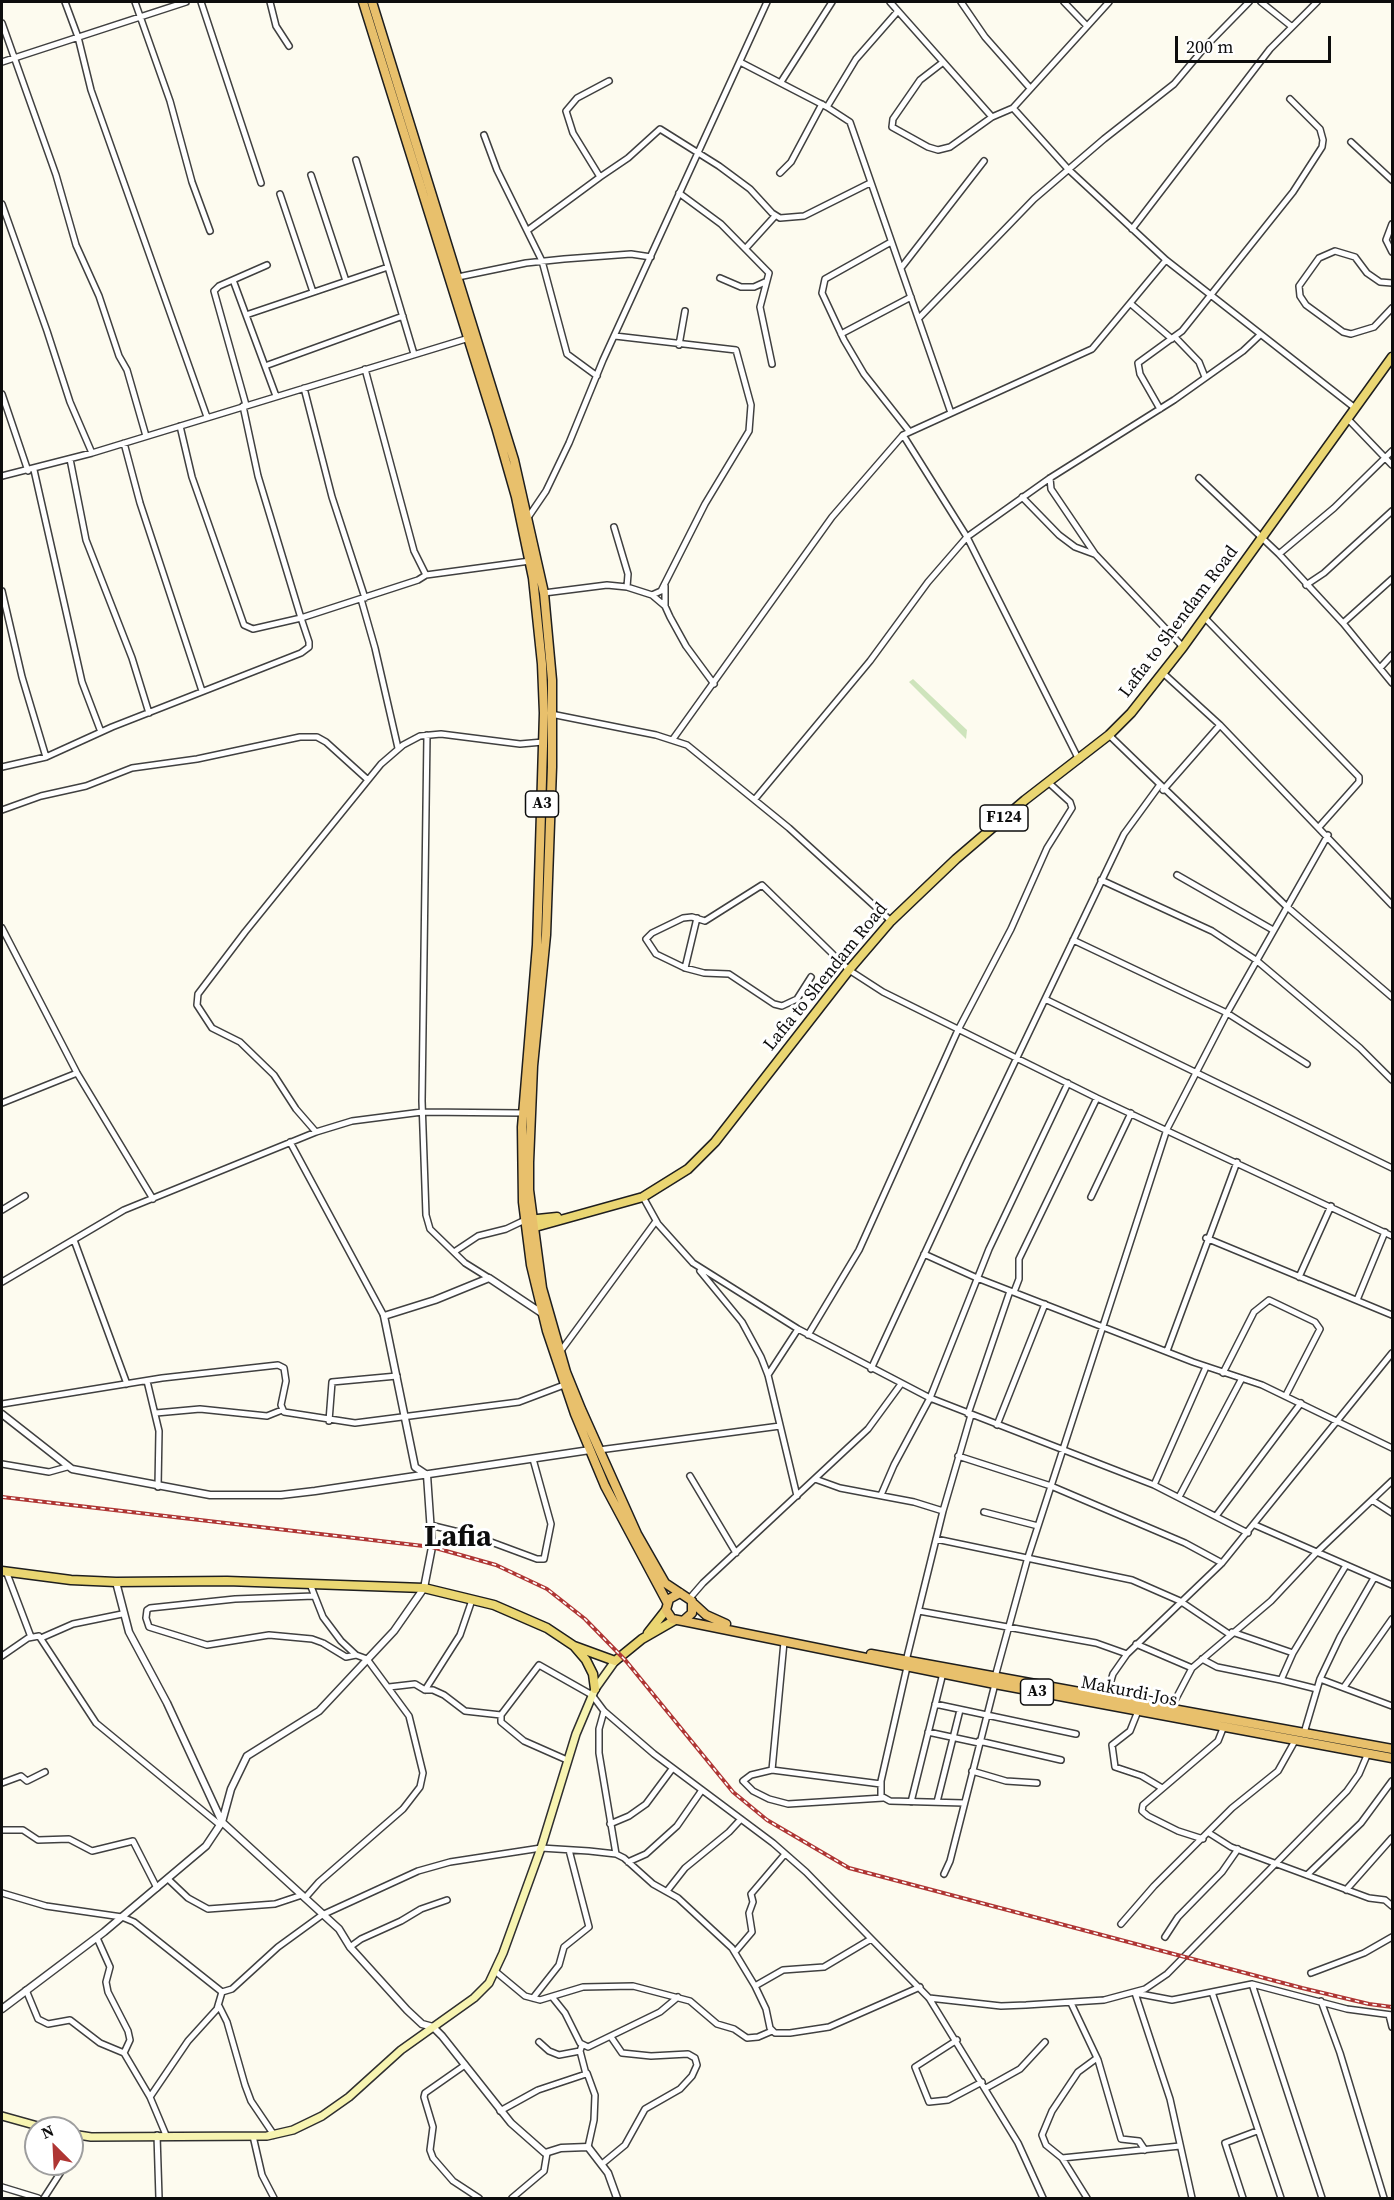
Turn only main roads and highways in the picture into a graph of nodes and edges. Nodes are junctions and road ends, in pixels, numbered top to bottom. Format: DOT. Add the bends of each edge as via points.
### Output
graph roads {
  1 [pos="363,2"];
  2 [pos="372,2"];
  3 [pos="417,160"];
  4 [pos="1392,357"];
  5 [pos="548,713"];
  6 [pos="527,1224"];
  7 [pos="594,1450"];
  8 [pos="4,1571"];
  9 [pos="680,1593"];
  10 [pos="692,1601"];
  11 [pos="666,1606"];
  12 [pos="679,1621"];
  13 [pos="642,1639"];
  14 [pos="574,1646"];
  15 [pos="615,1661"];
  16 [pos="906,1664"];
  17 [pos="995,1681"];
  18 [pos="593,1692"];
  19 [pos="1106,1700"];
  20 [pos="1300,1736"];
  21 [pos="1391,1751"];
  22 [pos="2,2116"];
  23 [pos="24,2122"];
  24 [pos="84,2136"];
  1 -- 3 [label="highway, A3"];
  2 -- 3 [label="highway, A3"];
  3 -- 5 [label="highway, A3" via="513,486 530,561"];
  3 -- 5 [label="highway, A3" via="458,277 529,516 544,593"];
  4 -- 6 [label="main road, Lafia to Shendam Road / F124" via="1131,713 1079,760 956,858 891,921 715,1142 688,1168 642,1197"];
  5 -- 6 [label="highway, A3" via="546,935 531,1107"];
  5 -- 6 [label="highway, A3" via="543,742 537,945 522,1113 521,1169"];
  6 -- 7 [label="highway, A3" via="560,1352"];
  6 -- 7 [label="highway, A3" via="531,1265 564,1385"];
  7 -- 9 [label="highway, A3" via="657,1571 671,1589"];
  7 -- 11 [label="highway, A3"];
  8 -- 14 [label="main road" via="116,1582 424,1588 527,1618"];
  9 -- 10 [label="highway, A3"];
  9 -- 11 [label="highway" via="672,1596"];
  10 -- 12 [label="highway" via="690,1617"];
  10 -- 16 [label="highway, Makurdi-Jos / A3" via="715,1621 730,1626"];
  11 -- 12 [label="highway, A3"];
  11 -- 13 [label="main road"];
  12 -- 13 [label="main road"];
  12 -- 16 [label="highway, Makurdi-Jos / A3"];
  13 -- 15 [label="main road"];
  14 -- 15 [label="main road"];
  14 -- 18 [label="main road" via="593,1674"];
  15 -- 18 [label="main road"];
  16 -- 17 [label="highway, Makurdi-Jos / A3"];
  16 -- 17 [label="highway, Makurdi-Jos / A3"];
  17 -- 19 [label="highway, Makurdi-Jos / A3"];
  18 -- 24 [label="main road" via="567,1760 541,1848 495,1971 483,1990 303,2127 253,2136"];
  19 -- 20 [label="highway, Makurdi-Jos / A3" via="1171,1708"];
  19 -- 20 [label="highway, Makurdi-Jos / A3" via="1137,1711"];
  20 -- 21 [label="highway, Makurdi-Jos / A3"];
  20 -- 21 [label="highway, Makurdi-Jos / A3" via="1368,1753"];
  22 -- 23 [label="main road"];
}
